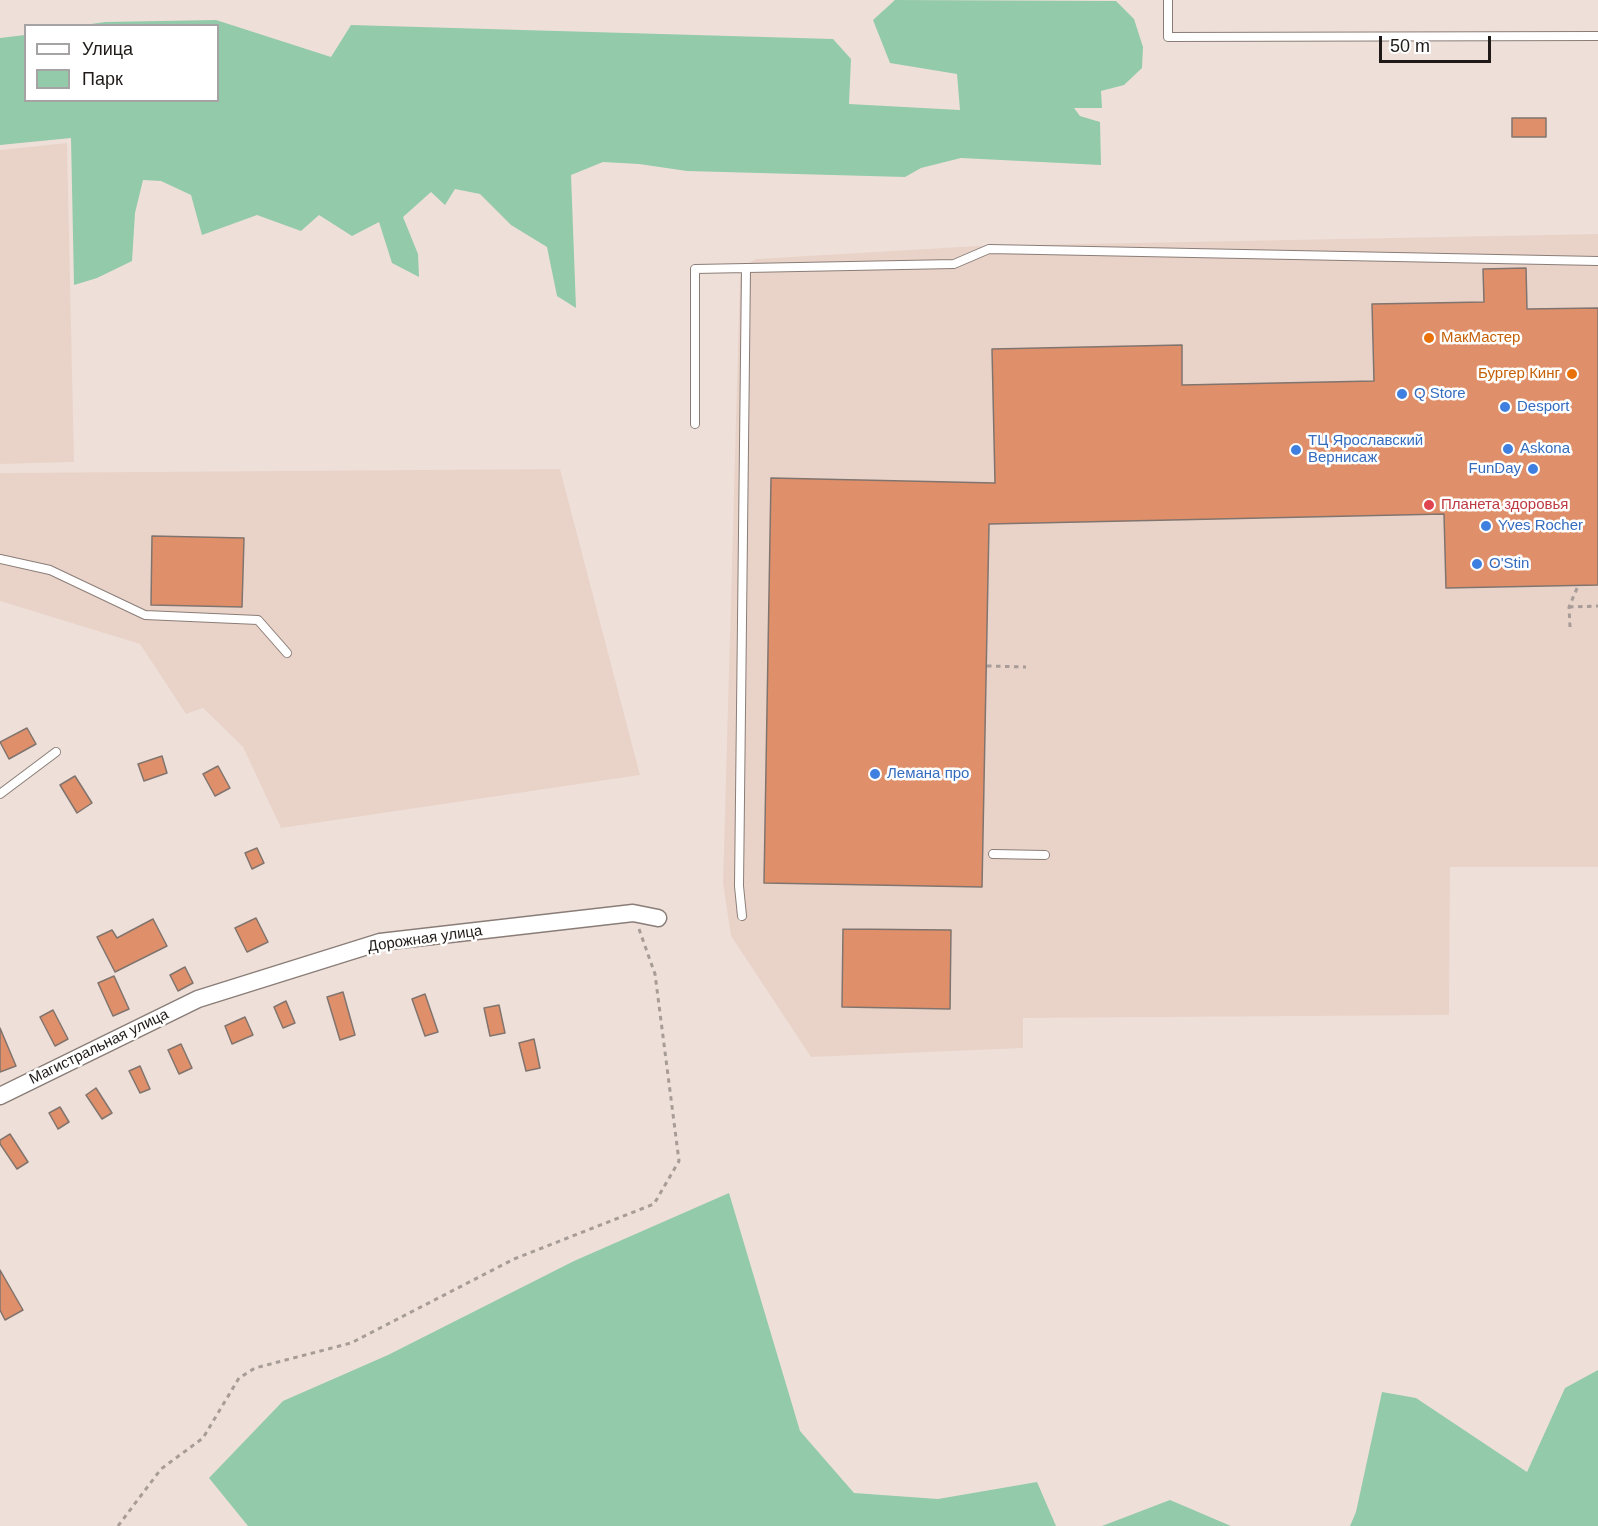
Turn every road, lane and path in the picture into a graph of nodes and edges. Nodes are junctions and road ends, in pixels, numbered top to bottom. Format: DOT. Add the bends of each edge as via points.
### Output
graph roads {
  1 [pos="1168,0"];
  2 [pos="1598,36"];
  3 [pos="1598,261"];
  4 [pos="746,268"];
  5 [pos="695,424"];
  6 [pos="0,559"];
  7 [pos="1578,586"];
  8 [pos="1598,606"];
  9 [pos="1569,607"];
  10 [pos="1570,627"];
  11 [pos="286,653"];
  12 [pos="987,666"];
  13 [pos="1026,667"];
  14 [pos="56,752"];
  15 [pos="0,794"];
  16 [pos="993,854"];
  17 [pos="1045,855"];
  18 [pos="633,913"];
  19 [pos="741,916"];
  20 [pos="658,918"];
  21 [pos="198,999"];
  22 [pos="0,1096"];
  23 [pos="118,1526"];
  1 -- 2 [label="lane" via="1168,37"];
  3 -- 4 [label="lane" via="989,249 954,264"];
  4 -- 5 [label="lane" via="695,269"];
  4 -- 19 [label="lane"];
  6 -- 11 [label="lane" via="50,570 145,615 258,620"];
  7 -- 9 [label="path"];
  8 -- 9 [label="path"];
  9 -- 10 [label="path"];
  12 -- 13 [label="path"];
  14 -- 15 [label="lane"];
  16 -- 17 [label="lane"];
  18 -- 20 [label="street, Дорожная улица"];
  18 -- 21 [label="street, Дорожная улица" via="380,942"];
  18 -- 23 [label="path" via="655,974 679,1161 654,1204 514,1259 351,1343 255,1368 239,1378 203,1438 161,1469"];
  21 -- 22 [label="street, Магистральная улица"];
}
